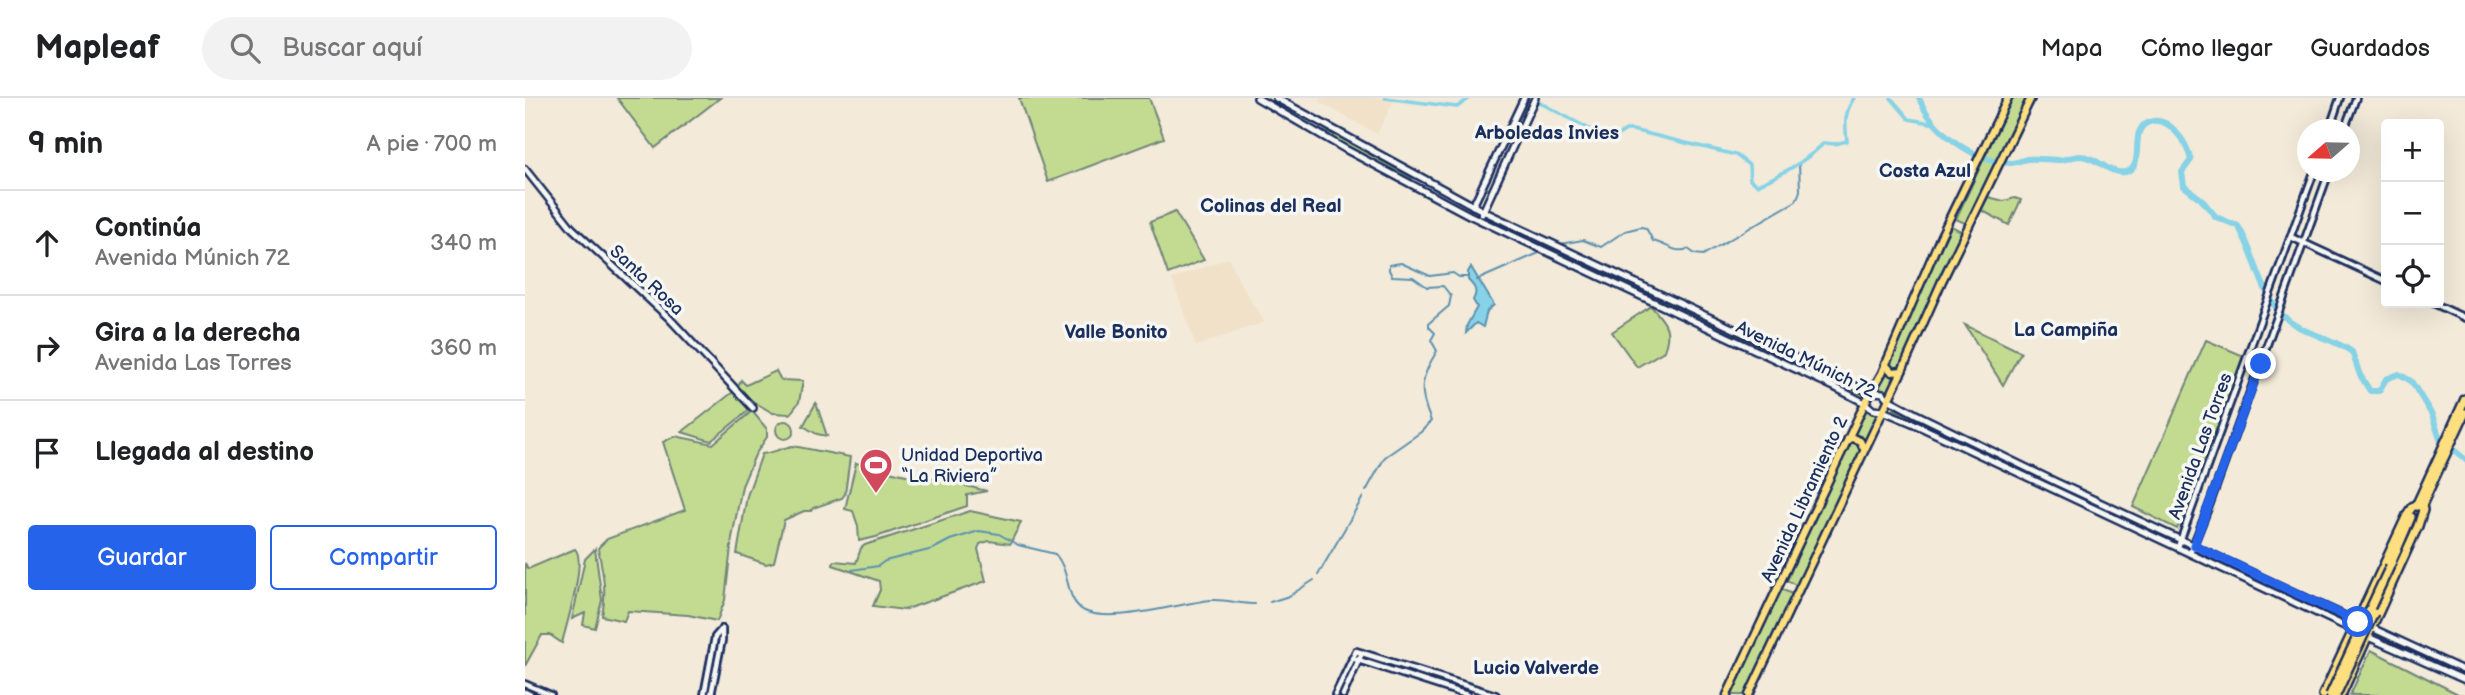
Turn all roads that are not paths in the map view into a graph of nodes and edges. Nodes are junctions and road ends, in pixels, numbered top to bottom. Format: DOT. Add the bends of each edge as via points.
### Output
graph roads {
  1 [pos="1257,98"];
  2 [pos="1276,98"];
  3 [pos="1524,98"];
  4 [pos="2008,98"];
  5 [pos="2031,98"];
  6 [pos="2340,98"];
  7 [pos="2356,98"];
  8 [pos="1534,100"];
  9 [pos="1275,109"];
  10 [pos="2333,119"];
  11 [pos="2348,119"];
  12 [pos="525,169"];
  13 [pos="2310,182"];
  14 [pos="2325,182"];
  15 [pos="1473,205"];
  16 [pos="1483,211"];
  17 [pos="1469,215"];
  18 [pos="1479,219"];
  19 [pos="2291,237"];
  20 [pos="2302,242"];
  21 [pos="1559,247"];
  22 [pos="1572,253"];
  23 [pos="1558,258"];
  24 [pos="2381,279"];
  25 [pos="2444,308"];
  26 [pos="2465,318"];
  27 [pos="1885,364"];
  28 [pos="1902,371"];
  29 [pos="1870,392"];
  30 [pos="2465,399"];
  31 [pos="1888,400"];
  32 [pos="1865,402"];
  33 [pos="753,408"];
  34 [pos="1883,411"];
  35 [pos="2463,418"];
  36 [pos="2450,438"];
  37 [pos="1848,439"];
  38 [pos="1864,449"];
  39 [pos="2419,505"];
  40 [pos="2182,539"];
  41 [pos="2194,545"];
  42 [pos="2178,547"];
  43 [pos="2190,553"];
  44 [pos="2393,567"];
  45 [pos="2365,607"];
  46 [pos="2378,614"];
  47 [pos="2358,622"];
  48 [pos="2372,628"];
  49 [pos="2354,631"];
  50 [pos="2368,637"];
  51 [pos="2346,649"];
  52 [pos="1359,652"];
  53 [pos="2359,657"];
  54 [pos="1352,658"];
  55 [pos="1359,660"];
  56 [pos="2465,671"];
  57 [pos="2465,680"];
  58 [pos="525,684"];
  59 [pos="525,692"];
  60 [pos="531,695"];
  61 [pos="551,695"];
  62 [pos="704,695"];
  63 [pos="711,695"];
  64 [pos="1335,695"];
  65 [pos="1343,695"];
  66 [pos="1467,695"];
  67 [pos="1496,695"];
  68 [pos="1727,695"];
  69 [pos="1749,695"];
  70 [pos="2323,695"];
  71 [pos="2330,695"];
  72 [pos="2339,695"];
  1 -- 9 [label="main road, Avenida Múnich 72"];
  2 -- 9 [label="main road"];
  2 -- 15 [label="main road, Avenida Múnich 72"];
  3 -- 15 [label="main road"];
  4 -- 27 [label="main road, Avenida Libramiento 2"];
  5 -- 28 [label="main road, Avenida Libramiento 2"];
  6 -- 10 [label="street"];
  7 -- 11 [label="street"];
  8 -- 16 [label="main road"];
  9 -- 17 [label="main road, Avenida Múnich 72"];
  12 -- 33 [label="main road, Santa Rosa" via="579,236 669,318"];
  13 -- 19 [label="street, Avenida Las Torres"];
  14 -- 20 [label="street, Avenida Las Torres"];
  15 -- 16 [label="main road, Avenida Múnich 72"];
  15 -- 17 [label="main road"];
  16 -- 18 [label="main road"];
  16 -- 21 [label="main road, Avenida Múnich 72"];
  17 -- 18 [label="main road, Avenida Múnich 72"];
  18 -- 23 [label="main road, Avenida Múnich 72"];
  19 -- 20 [label="street"];
  19 -- 40 [label="street, Avenida Las Torres"];
  20 -- 24 [label="street"];
  20 -- 41 [label="street, Avenida Las Torres"];
  21 -- 22 [label="main road, Avenida Múnich 72"];
  21 -- 23 [label="main road"];
  22 -- 23 [label="main road"];
  22 -- 29 [label="main road, Avenida Múnich 72"];
  23 -- 32 [label="main road, Avenida Múnich 72"];
  25 -- 26 [label="street"];
  27 -- 28 [label="main road" via="1892,372"];
  27 -- 29 [label="main road, Avenida Libramiento 2"];
  28 -- 31 [label="main road, Avenida Libramiento 2"];
  29 -- 31 [label="main road, Avenida Múnich 72" via="1883,393"];
  29 -- 32 [label="main road, Avenida Libramiento 2"];
  30 -- 36 [label="highway"];
  31 -- 34 [label="main road, Avenida Libramiento 2"];
  31 -- 40 [label="main road, Avenida Múnich 72"];
  32 -- 34 [label="main road, Avenida Múnich 72" via="1873,410"];
  32 -- 37 [label="main road, Avenida Libramiento 2"];
  34 -- 38 [label="main road, Avenida Libramiento 2"];
  34 -- 42 [label="main road, Avenida Múnich 72"];
  35 -- 36 [label="highway"];
  36 -- 39 [label="highway"];
  37 -- 38 [label="main road" via="1860,441"];
  37 -- 68 [label="main road, Avenida Libramiento 2"];
  38 -- 69 [label="main road, Avenida Libramiento 2"];
  39 -- 44 [label="highway"];
  39 -- 45 [label="highway" via="2408,513"];
  39 -- 46 [label="highway" via="2423,510 2418,526"];
  40 -- 41 [label="main road, Avenida Múnich 72"];
  40 -- 42 [label="street, Avenida Las Torres"];
  41 -- 43 [label="street, Avenida Las Torres"];
  41 -- 47 [label="main road, Avenida Múnich 72"];
  42 -- 43 [label="main road, Avenida Múnich 72"];
  43 -- 49 [label="main road, Avenida Múnich 72"];
  44 -- 71 [label="highway, bridge"];
  44 -- 72 [label="highway, bridge"];
  45 -- 46 [label="highway" via="2368,616"];
  45 -- 47 [label="highway"];
  46 -- 48 [label="highway"];
  47 -- 48 [label="highway, Avenida Múnich 72"];
  47 -- 49 [label="highway"];
  48 -- 50 [label="highway"];
  48 -- 56 [label="main road, Avenida Múnich 72"];
  49 -- 50 [label="highway, Avenida Múnich 72"];
  49 -- 51 [label="highway"];
  50 -- 53 [label="highway"];
  50 -- 57 [label="main road, Avenida Múnich 72"];
  51 -- 53 [label="highway" via="2355,648"];
  51 -- 70 [label="highway"];
  52 -- 54 [label="street"];
  52 -- 55 [label="street"];
  52 -- 67 [label="street"];
  53 -- 72 [label="highway"];
  54 -- 55 [label="street"];
  54 -- 64 [label="street"];
  55 -- 65 [label="street"];
  55 -- 66 [label="street"];
  58 -- 61 [label="street"];
  59 -- 60 [label="street"];
  62 -- 63 [label="street" via="715,637 722,629"];
}
